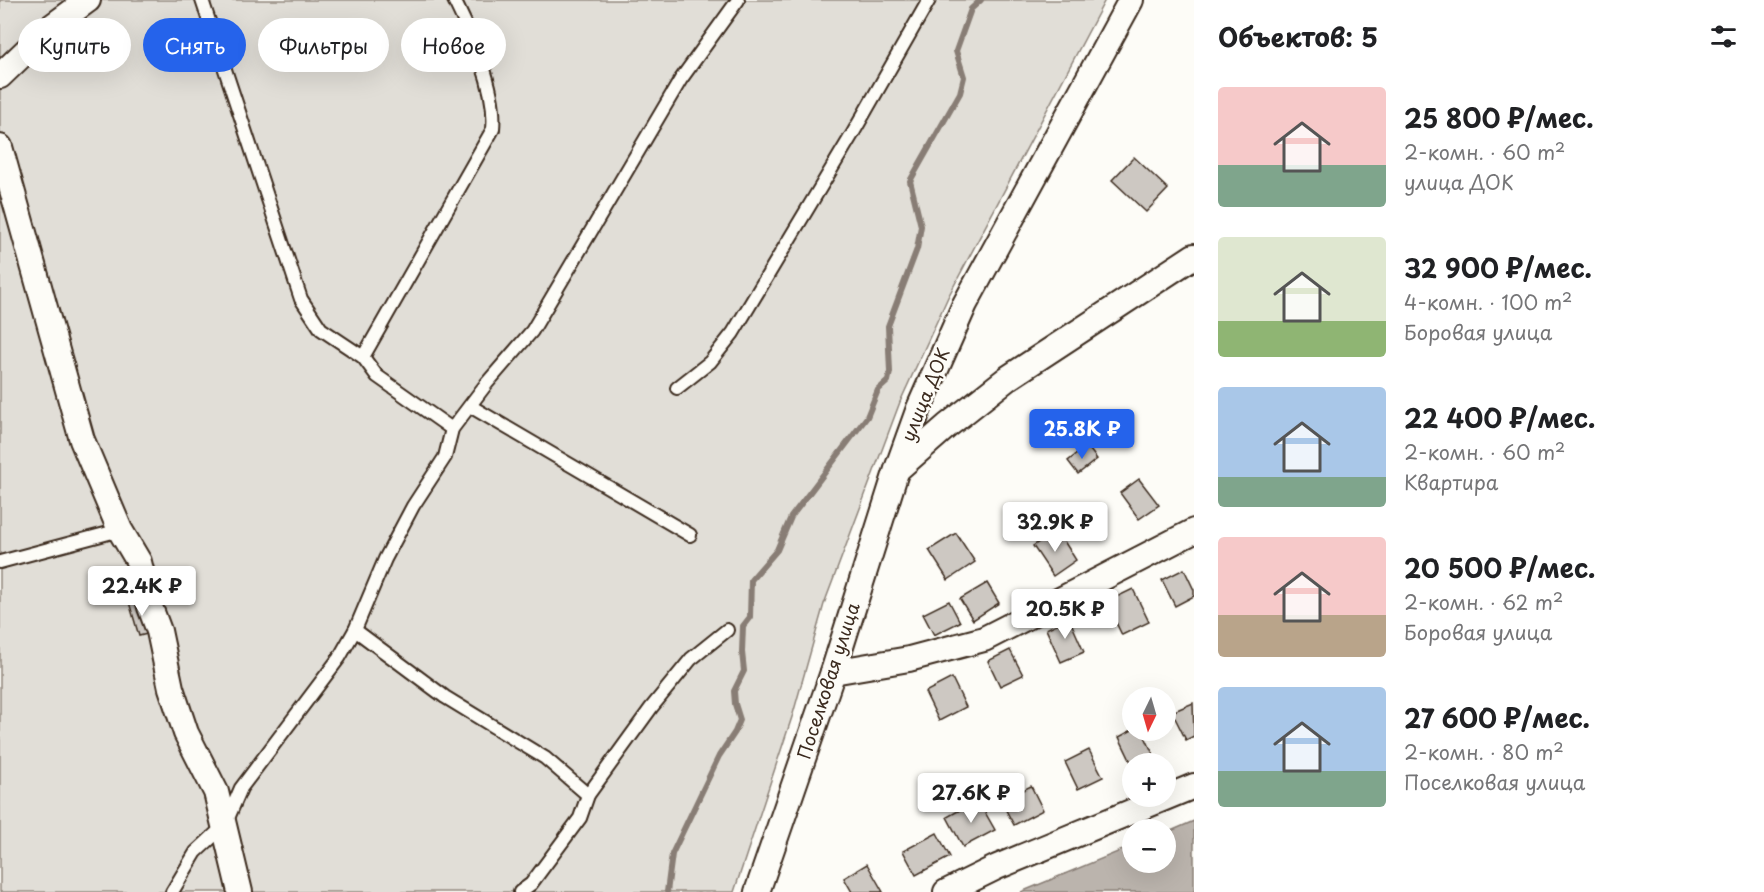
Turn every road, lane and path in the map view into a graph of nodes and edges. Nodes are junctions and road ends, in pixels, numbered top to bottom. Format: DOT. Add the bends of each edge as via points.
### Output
graph roads {
  1 [pos="88,0"];
  2 [pos="202,0"];
  3 [pos="454,0"];
  4 [pos="738,0"];
  5 [pos="929,0"];
  6 [pos="1131,0"];
  7 [pos="0,76"];
  8 [pos="0,147"];
  9 [pos="1194,256"];
  10 [pos="363,357"];
  11 [pos="677,388"];
  12 [pos="470,406"];
  13 [pos="452,429"];
  14 [pos="897,469"];
  15 [pos="120,530"];
  16 [pos="1193,534"];
  17 [pos="690,535"];
  18 [pos="0,562"];
  19 [pos="355,630"];
  20 [pos="728,630"];
  21 [pos="833,672"];
  22 [pos="1194,786"];
  23 [pos="588,795"];
  24 [pos="225,825"];
  25 [pos="172,892"];
  26 [pos="240,892"];
  27 [pos="520,892"];
  28 [pos="758,892"];
  29 [pos="946,892"];
  1 -- 7 [label="street" via="51,27"];
  2 -- 10 [label="lane" via="301,298 321,329"];
  3 -- 10 [label="lane" via="491,92 492,129"];
  4 -- 12 [label="lane" via="681,80 532,331"];
  5 -- 11 [label="lane" via="734,333 710,362"];
  6 -- 14 [label="street, улица ДОК" via="965,304"];
  8 -- 15 [label="street" via="82,440"];
  9 -- 14 [label="street, улица ДОК" via="1008,378"];
  10 -- 13 [label="lane" via="377,376"];
  12 -- 13 [label="lane"];
  12 -- 17 [label="lane"];
  13 -- 19 [label="lane" via="445,457 413,507"];
  14 -- 21 [label="street, Поселковая улица"];
  15 -- 18 [label="lane"];
  15 -- 24 [label="street" via="139,562 186,734 216,792"];
  16 -- 21 [label="street" via="984,639 909,659"];
  19 -- 23 [label="lane" via="445,698 545,758"];
  19 -- 24 [label="lane" via="339,658 241,788"];
  20 -- 23 [label="lane" via="691,659"];
  21 -- 28 [label="street, Поселковая улица"];
  22 -- 29 [label="street"];
  23 -- 27 [label="lane" via="580,818 531,884"];
  24 -- 25 [label="lane" via="196,852"];
  24 -- 26 [label="street"];
}
